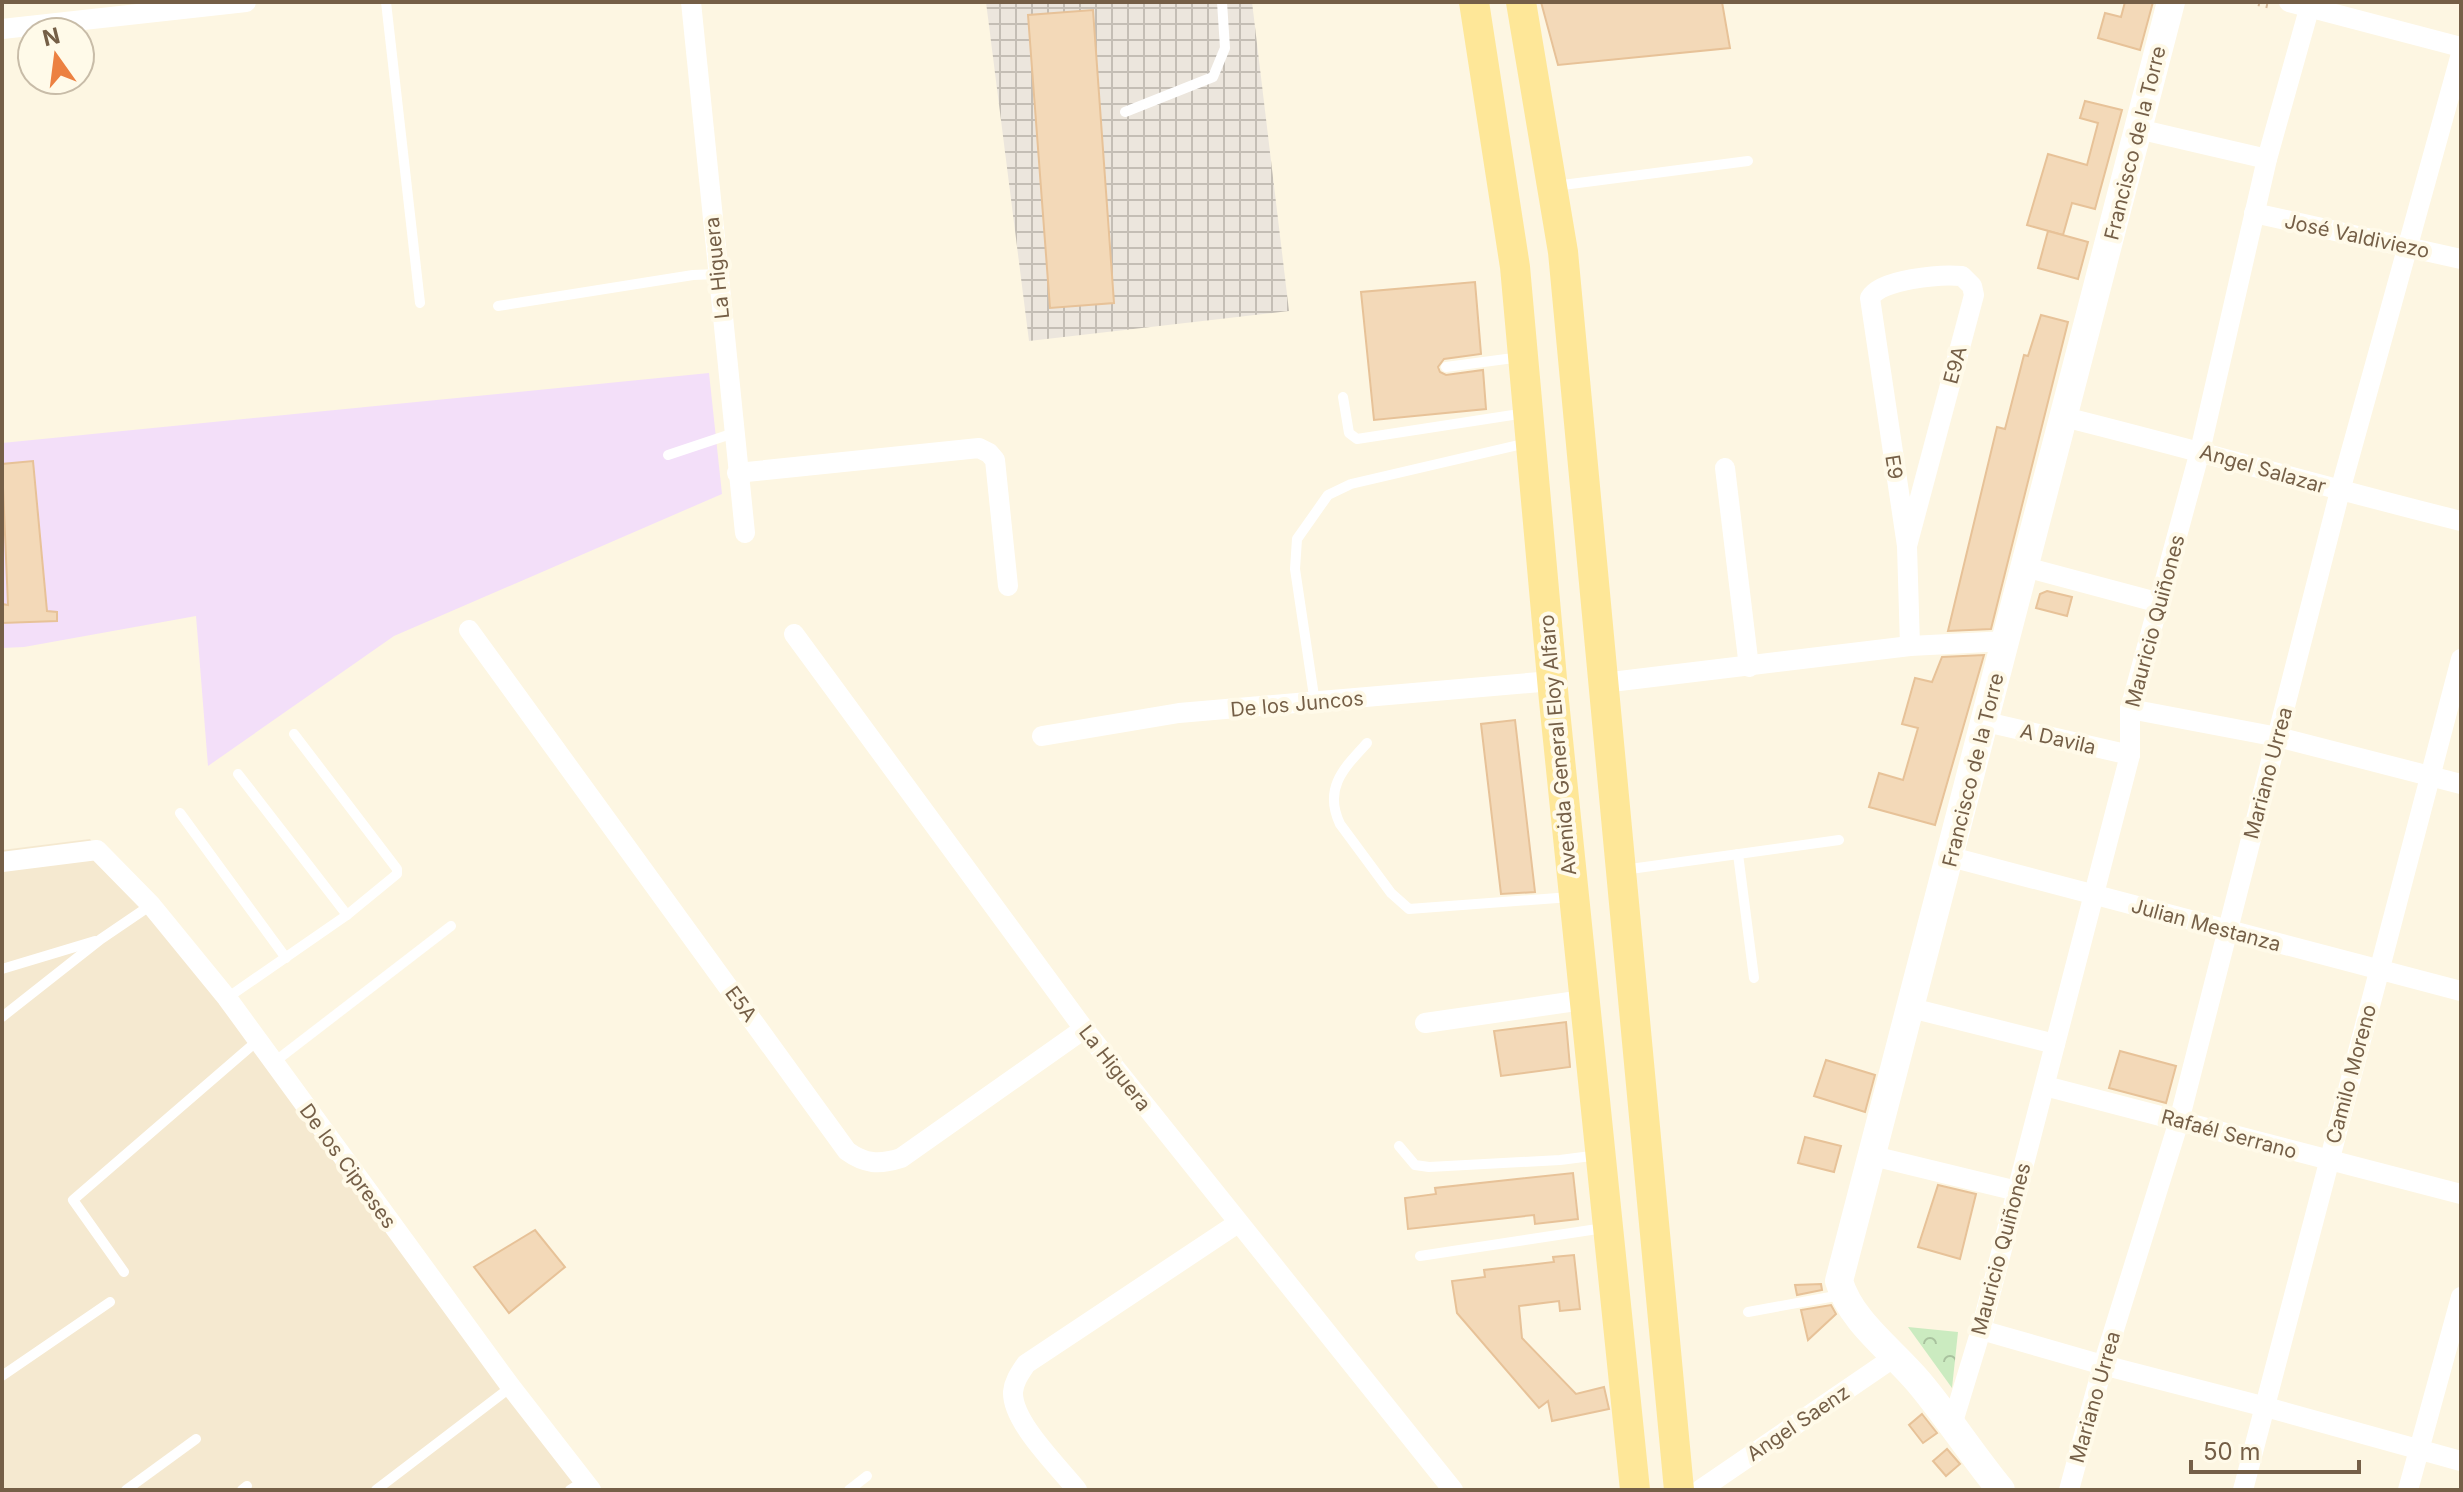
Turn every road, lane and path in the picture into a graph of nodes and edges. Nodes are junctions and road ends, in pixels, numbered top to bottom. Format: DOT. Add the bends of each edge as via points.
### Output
graph roads {
  1 [pos="246,2"];
  2 [pos="386,2"];
  3 [pos="691,2"];
  4 [pos="1222,2"];
  5 [pos="1474,2"];
  6 [pos="1521,2"];
  7 [pos="2171,2"];
  8 [pos="2289,2"];
  9 [pos="2311,5"];
  10 [pos="2,29"];
  11 [pos="2461,47"];
  12 [pos="2461,54"];
  13 [pos="1125,112"];
  14 [pos="2138,129"];
  15 [pos="2267,159"];
  16 [pos="1748,161"];
  17 [pos="1553,187"];
  18 [pos="2254,213"];
  19 [pos="2407,245"];
  20 [pos="2461,259"];
  21 [pos="718,274"];
  22 [pos="1874,290"];
  23 [pos="420,303"];
  24 [pos="498,306"];
  25 [pos="1523,357"];
  26 [pos="1446,367"];
  27 [pos="1343,397"];
  28 [pos="2064,417"];
  29 [pos="1529,427"];
  30 [pos="734,433"];
  31 [pos="2200,451"];
  32 [pos="668,455"];
  33 [pos="1725,468"];
  34 [pos="737,473"];
  35 [pos="2340,491"];
  36 [pos="2461,521"];
  37 [pos="745,533"];
  38 [pos="1907,546"];
  39 [pos="2025,567"];
  40 [pos="1008,586"];
  41 [pos="2160,603"];
  42 [pos="469,630"];
  43 [pos="794,634"];
  44 [pos="2007,641"];
  45 [pos="1910,646"];
  46 [pos="2461,659"];
  47 [pos="1749,667"];
  48 [pos="1552,681"];
  49 [pos="1603,683"];
  50 [pos="1315,703"];
  51 [pos="2130,709"];
  52 [pos="1986,722"];
  53 [pos="294,734"];
  54 [pos="1042,736"];
  55 [pos="2278,737"];
  56 [pos="1367,743"];
  57 [pos="2130,755"];
  58 [pos="238,774"];
  59 [pos="2430,775"];
  60 [pos="2461,784"];
  61 [pos="180,813"];
  62 [pos="1839,840"];
  63 [pos="1738,854"];
  64 [pos="1951,857"];
  65 [pos="2,862"];
  66 [pos="1621,870"];
  67 [pos="2094,895"];
  68 [pos="1573,897"];
  69 [pos="151,905"];
  70 [pos="347,915"];
  71 [pos="451,926"];
  72 [pos="2226,931"];
  73 [pos="101,939"];
  74 [pos="286,958"];
  75 [pos="2,969"];
  76 [pos="2379,970"];
  77 [pos="1754,978"];
  78 [pos="2461,991"];
  79 [pos="227,998"];
  80 [pos="1583,1000"];
  81 [pos="1911,1008"];
  82 [pos="2,1017"];
  83 [pos="1425,1023"];
  84 [pos="1084,1029"];
  85 [pos="256,1042"];
  86 [pos="2055,1044"];
  87 [pos="273,1063"];
  88 [pos="2045,1086"];
  89 [pos="2179,1121"];
  90 [pos="1399,1146"];
  91 [pos="1599,1155"];
  92 [pos="1873,1156"];
  93 [pos="2328,1160"];
  94 [pos="2017,1191"];
  95 [pos="2461,1194"];
  96 [pos="1238,1223"];
  97 [pos="1607,1228"];
  98 [pos="1420,1256"];
  99 [pos="124,1272"];
  100 [pos="1843,1294"];
  101 [pos="2461,1297"];
  102 [pos="110,1302"];
  103 [pos="1748,1312"];
  104 [pos="1981,1330"];
  105 [pos="1896,1356"];
  106 [pos="2103,1365"];
  107 [pos="2,1376"];
  108 [pos="511,1387"];
  109 [pos="2266,1407"];
  110 [pos="1952,1425"];
  111 [pos="196,1439"];
  112 [pos="2420,1450"];
  113 [pos="2461,1461"];
  114 [pos="867,1476"];
  115 [pos="582,1487"];
  116 [pos="1991,1487"];
  117 [pos="126,1490"];
  118 [pos="376,1490"];
  119 [pos="849,1490"];
  120 [pos="1077,1490"];
  121 [pos="1453,1490"];
  122 [pos="1635,1490"];
  123 [pos="1679,1490"];
  124 [pos="1700,1490"];
  125 [pos="2069,1490"];
  126 [pos="2243,1490"];
  127 [pos="2408,1490"];
  1 -- 10 [label="street"];
  2 -- 23 [label="lane"];
  3 -- 21 [label="street, La Higuera"];
  4 -- 13 [label="lane" via="1225,48 1213,77"];
  5 -- 25 [label="main road, Avenida General Eloy Alfaro" via="1515,267"];
  6 -- 17 [label="main road"];
  7 -- 14 [label="street, Francisco de la Torre"];
  8 -- 9 [label="street"];
  9 -- 11 [label="street"];
  9 -- 15 [label="street, Mauricio Quiñones"];
  12 -- 19 [label="street, Mariano Urrea"];
  14 -- 15 [label="street"];
  14 -- 28 [label="street, Francisco de la Torre"];
  15 -- 18 [label="street, Mauricio Quiñones"];
  16 -- 17 [label="lane"];
  17 -- 49 [label="main road"];
  18 -- 19 [label="street, José Valdiviezo"];
  18 -- 31 [label="street, Mauricio Quiñones"];
  19 -- 20 [label="street, José Valdiviezo"];
  19 -- 35 [label="street, Mariano Urrea"];
  21 -- 24 [label="lane"];
  21 -- 30 [label="street, La Higuera"];
  22 -- 38 [label="street, E9" via="1870,307"];
  22 -- 38 [label="street, E9A" via="1955,275 1968,279 1974,295"];
  25 -- 26 [label="lane"];
  25 -- 29 [label="main road, Avenida General Eloy Alfaro"];
  27 -- 29 [label="lane" via="1349,433 1357,439 1470,423"];
  28 -- 31 [label="street, Angel Salazar"];
  28 -- 39 [label="street, Francisco de la Torre"];
  29 -- 48 [label="main road, Avenida General Eloy Alfaro"];
  29 -- 50 [label="lane" via="1351,484 1320,505 1297,539 1295,569"];
  30 -- 32 [label="lane"];
  30 -- 34 [label="street, La Higuera"];
  31 -- 35 [label="street, Angel Salazar"];
  31 -- 41 [label="street, Mauricio Quiñones"];
  33 -- 47 [label="street"];
  34 -- 37 [label="street, La Higuera"];
  34 -- 40 [label="street" via="979,448 995,460"];
  35 -- 36 [label="street, Angel Salazar"];
  35 -- 55 [label="street, Mariano Urrea"];
  38 -- 45 [label="street, E9"];
  39 -- 41 [label="street"];
  39 -- 44 [label="street, Francisco de la Torre"];
  41 -- 51 [label="street, Mauricio Quiñones"];
  42 -- 84 [label="street, E5A" via="847,1151 858,1159 871,1163 901,1158"];
  43 -- 84 [label="street, La Higuera"];
  44 -- 45 [label="street"];
  44 -- 52 [label="street, Francisco de la Torre"];
  45 -- 47 [label="street"];
  46 -- 59 [label="street, Camilo Moreno"];
  47 -- 49 [label="street"];
  48 -- 50 [label="street, De los Juncos"];
  48 -- 68 [label="main road, Avenida General Eloy Alfaro"];
  49 -- 66 [label="main road"];
  50 -- 54 [label="street, De los Juncos" via="1179,713"];
  51 -- 55 [label="street"];
  51 -- 57 [label="street, Mauricio Quiñones"];
  52 -- 57 [label="street, A Davila"];
  52 -- 64 [label="street, Francisco de la Torre"];
  53 -- 70 [label="lane" via="397,869"];
  55 -- 59 [label="street"];
  55 -- 72 [label="street, Mariano Urrea"];
  56 -- 68 [label="lane" via="1340,771 1334,812 1391,893 1409,909"];
  57 -- 67 [label="street, Mauricio Quiñones"];
  58 -- 70 [label="lane"];
  59 -- 60 [label="street"];
  59 -- 76 [label="street, Camilo Moreno"];
  61 -- 74 [label="lane"];
  62 -- 63 [label="lane"];
  63 -- 66 [label="lane"];
  63 -- 77 [label="lane"];
  64 -- 67 [label="street, Julian Mestanza"];
  64 -- 81 [label="street, Francisco de la Torre"];
  65 -- 69 [label="street, De los Cipreses" via="97,850"];
  66 -- 123 [label="main road"];
  67 -- 72 [label="street, Julian Mestanza"];
  67 -- 86 [label="street, Mauricio Quiñones"];
  68 -- 80 [label="main road, Avenida General Eloy Alfaro"];
  69 -- 73 [label="lane"];
  69 -- 79 [label="street, De los Cipreses"];
  70 -- 74 [label="lane"];
  71 -- 87 [label="lane"];
  72 -- 76 [label="street, Julian Mestanza"];
  72 -- 89 [label="street, Mariano Urrea"];
  73 -- 75 [label="lane"];
  73 -- 82 [label="lane"];
  74 -- 79 [label="lane"];
  76 -- 78 [label="street, Julian Mestanza"];
  76 -- 93 [label="street, Camilo Moreno"];
  79 -- 85 [label="street, De los Cipreses"];
  80 -- 83 [label="street"];
  80 -- 91 [label="main road, Avenida General Eloy Alfaro"];
  81 -- 86 [label="street"];
  81 -- 92 [label="street, Francisco de la Torre"];
  84 -- 96 [label="street, La Higuera"];
  85 -- 87 [label="street, De los Cipreses"];
  85 -- 99 [label="lane" via="73,1200"];
  86 -- 88 [label="street, Mauricio Quiñones"];
  87 -- 108 [label="street, De los Cipreses"];
  88 -- 89 [label="street, Rafaél Serrano"];
  88 -- 94 [label="street, Mauricio Quiñones"];
  89 -- 93 [label="street, Rafaél Serrano"];
  89 -- 106 [label="street, Mariano Urrea"];
  90 -- 91 [label="lane" via="1415,1165 1429,1167"];
  91 -- 97 [label="main road, Avenida General Eloy Alfaro"];
  92 -- 94 [label="street"];
  92 -- 100 [label="street, Francisco de la Torre" via="1841,1268"];
  93 -- 95 [label="street, Rafaél Serrano"];
  93 -- 109 [label="street, Camilo Moreno"];
  94 -- 104 [label="street, Mauricio Quiñones"];
  96 -- 120 [label="street" via="1026,1364 1018,1376 1013,1388 1018,1417"];
  96 -- 121 [label="street, La Higuera"];
  97 -- 98 [label="lane"];
  97 -- 122 [label="main road, Avenida General Eloy Alfaro"];
  100 -- 103 [label="lane"];
  100 -- 105 [label="street"];
  101 -- 112 [label="street"];
  102 -- 107 [label="lane"];
  104 -- 106 [label="street"];
  104 -- 110 [label="street, Mauricio Quiñones"];
  105 -- 110 [label="street"];
  105 -- 124 [label="street, Angel Saenz"];
  106 -- 109 [label="street"];
  106 -- 125 [label="street, Mariano Urrea"];
  108 -- 115 [label="street, De los Cipreses"];
  108 -- 118 [label="lane"];
  109 -- 112 [label="street"];
  109 -- 126 [label="street, Camilo Moreno"];
  110 -- 116 [label="street"];
  111 -- 117 [label="lane"];
  112 -- 113 [label="street"];
  112 -- 127 [label="street"];
  114 -- 119 [label="lane"];
}
